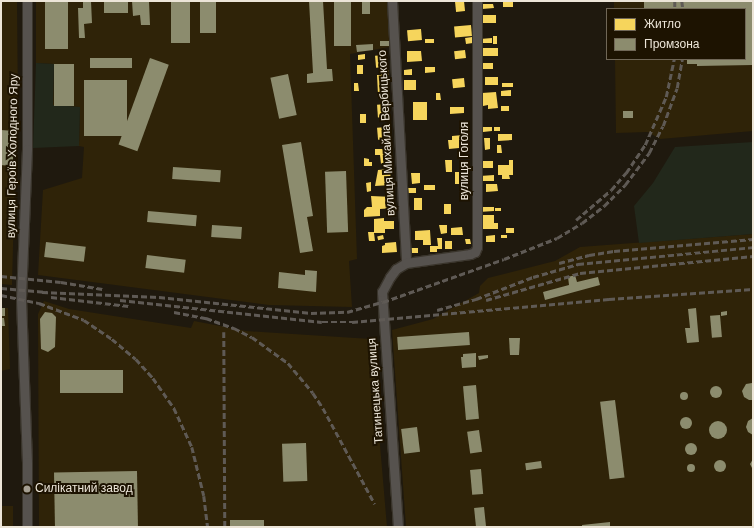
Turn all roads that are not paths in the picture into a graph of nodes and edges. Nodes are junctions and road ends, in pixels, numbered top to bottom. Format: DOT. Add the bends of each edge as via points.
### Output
graph roads {
  1 [pos="27,1"];
  2 [pos="392,1"];
  3 [pos="477,1"];
  4 [pos="406,263"];
  5 [pos="27,527"];
  6 [pos="398,527"];
  1 -- 5 [label="street, вулиця Героїв Холодного Яру" via="27,149 21,299 27,438"];
  2 -- 4 [label="street, вулиця Михайла Вербицького"];
  3 -- 4 [label="street, вулиця Гоголя" via="477,247 470,254"];
  4 -- 6 [label="street, Татинецька вулиця" via="396,269 382,292"];
}
